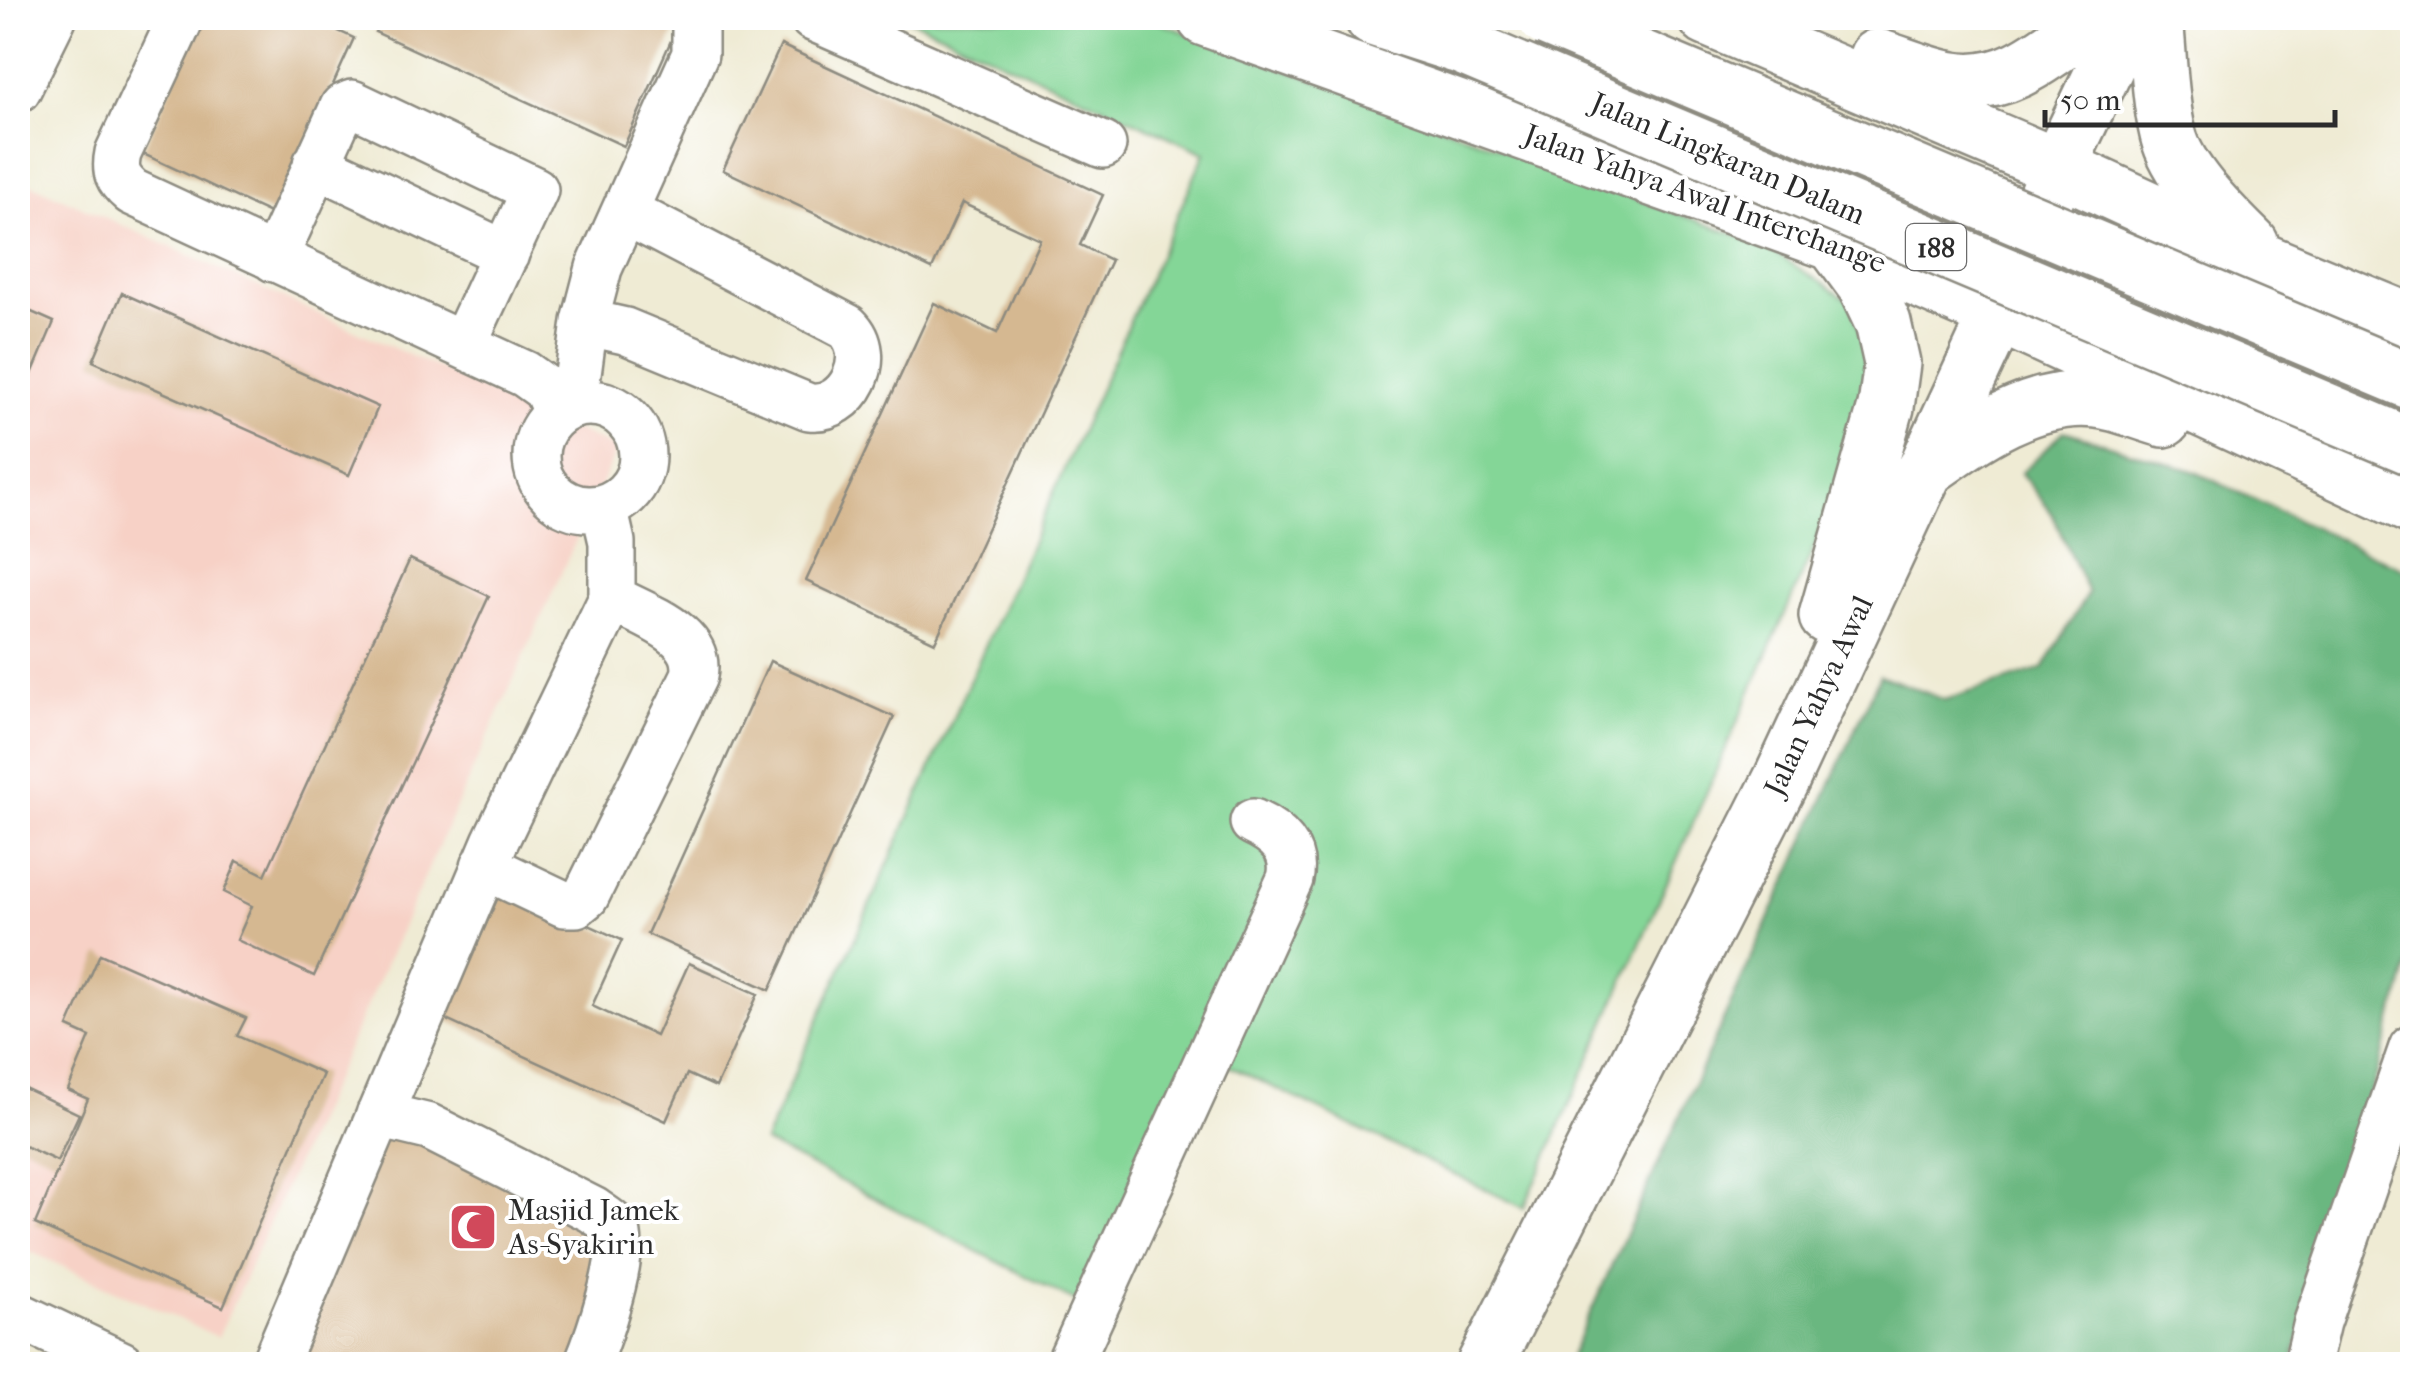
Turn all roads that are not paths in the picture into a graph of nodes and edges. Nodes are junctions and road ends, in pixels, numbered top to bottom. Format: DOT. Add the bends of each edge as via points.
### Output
graph roads {
  1 [pos="53,18"];
  2 [pos="182,18"];
  3 [pos="694,18"];
  4 [pos="813,18"];
  5 [pos="1206,18"];
  6 [pos="1373,18"];
  7 [pos="1546,18"];
  8 [pos="1707,18"];
  9 [pos="1750,18"];
  10 [pos="2094,18"];
  11 [pos="2129,18"];
  12 [pos="2154,18"];
  13 [pos="23,79"];
  14 [pos="1102,145"];
  15 [pos="316,164"];
  16 [pos="2058,168"];
  17 [pos="626,212"];
  18 [pos="2182,224"];
  19 [pos="1834,243"];
  20 [pos="506,254"];
  21 [pos="274,258"];
  22 [pos="2267,263"];
  23 [pos="1998,314"];
  24 [pos="585,322"];
  25 [pos="2412,323"];
  26 [pos="463,346"];
  27 [pos="2412,382"];
  28 [pos="2145,383"];
  29 [pos="566,409"];
  30 [pos="2412,448"];
  31 [pos="2311,460"];
  32 [pos="1925,470"];
  33 [pos="2412,506"];
  34 [pos="604,507"];
  35 [pos="612,598"];
  36 [pos="1782,778"];
  37 [pos="1253,822"];
  38 [pos="484,866"];
  39 [pos="2412,1048"];
  40 [pos="378,1115"];
  41 [pos="2399,1148"];
  42 [pos="18,1315"];
  43 [pos="121,1364"];
  44 [pos="274,1364"];
  45 [pos="587,1364"];
  46 [pos="1068,1364"];
  47 [pos="1486,1364"];
  48 [pos="2307,1364"];
  1 -- 13 [label="street"];
  2 -- 21 [label="street" via="118,153 120,182"];
  3 -- 17 [label="street" via="695,54"];
  4 -- 14 [label="street"];
  5 -- 19 [label="main road, Jalan Yahya Awal Interchange"];
  6 -- 30 [label="main road, Jalan Lingkaran Dalam / 188, bridge" via="1460,46"];
  7 -- 27 [label="main road, Jalan Lingkaran Dalam / 188, bridge"];
  8 -- 16 [label="main road"];
  9 -- 10 [label="main road" via="1955,81 2018,72"];
  11 -- 16 [label="main road, Jalan Yahya Awal"];
  12 -- 22 [label="main road" via="2168,136 2214,207"];
  15 -- 20 [label="street"];
  15 -- 20 [label="street" via="343,107 352,102 533,188"];
  15 -- 21 [label="street"];
  16 -- 18 [label="main road"];
  16 -- 23 [label="main road, Jalan Yahya Awal"];
  17 -- 24 [label="street" via="599,268"];
  17 -- 24 [label="street" via="847,327 858,337 859,367 835,404 809,407 625,331"];
  18 -- 22 [label="main road"];
  18 -- 28 [label="main road" via="2148,229 2130,241 2111,269 2104,296 2106,327 2117,352"];
  19 -- 23 [label="main road, Jalan Yahya Awal Interchange"];
  19 -- 36 [label="main road" via="1883,323 1892,364 1886,407"];
  20 -- 26 [label="street"];
  21 -- 26 [label="street"];
  22 -- 25 [label="main road"];
  23 -- 28 [label="main road, Jalan Yahya Awal Interchange"];
  23 -- 32 [label="main road, Jalan Yahya Awal"];
  24 -- 29 [label="street"];
  26 -- 29 [label="street" via="525,374"];
  28 -- 31 [label="main road, Jalan Yahya Awal Interchange"];
  29 -- 34 [label="street" via="544,427 537,444 542,480 568,505"];
  29 -- 34 [label="street" via="593,402 611,407 638,433 641,469 634,486"];
  31 -- 32 [label="main road" via="2097,400 2059,401 2015,414"];
  31 -- 33 [label="main road, Jalan Yahya Awal Interchange"];
  32 -- 36 [label="main road, Jalan Yahya Awal"];
  34 -- 35 [label="street"];
  35 -- 38 [label="street"];
  35 -- 38 [label="street" via="693,648 694,676 586,896 564,904"];
  36 -- 47 [label="main road, Jalan Yahya Awal"];
  37 -- 46 [label="street" via="1283,843 1292,858 1290,878"];
  38 -- 40 [label="street"];
  39 -- 41 [label="street"];
  40 -- 44 [label="street"];
  40 -- 45 [label="street" via="429,1127 614,1226 619,1241 608,1308"];
  41 -- 48 [label="street" via="2317,1322"];
  42 -- 43 [label="street"];
}
